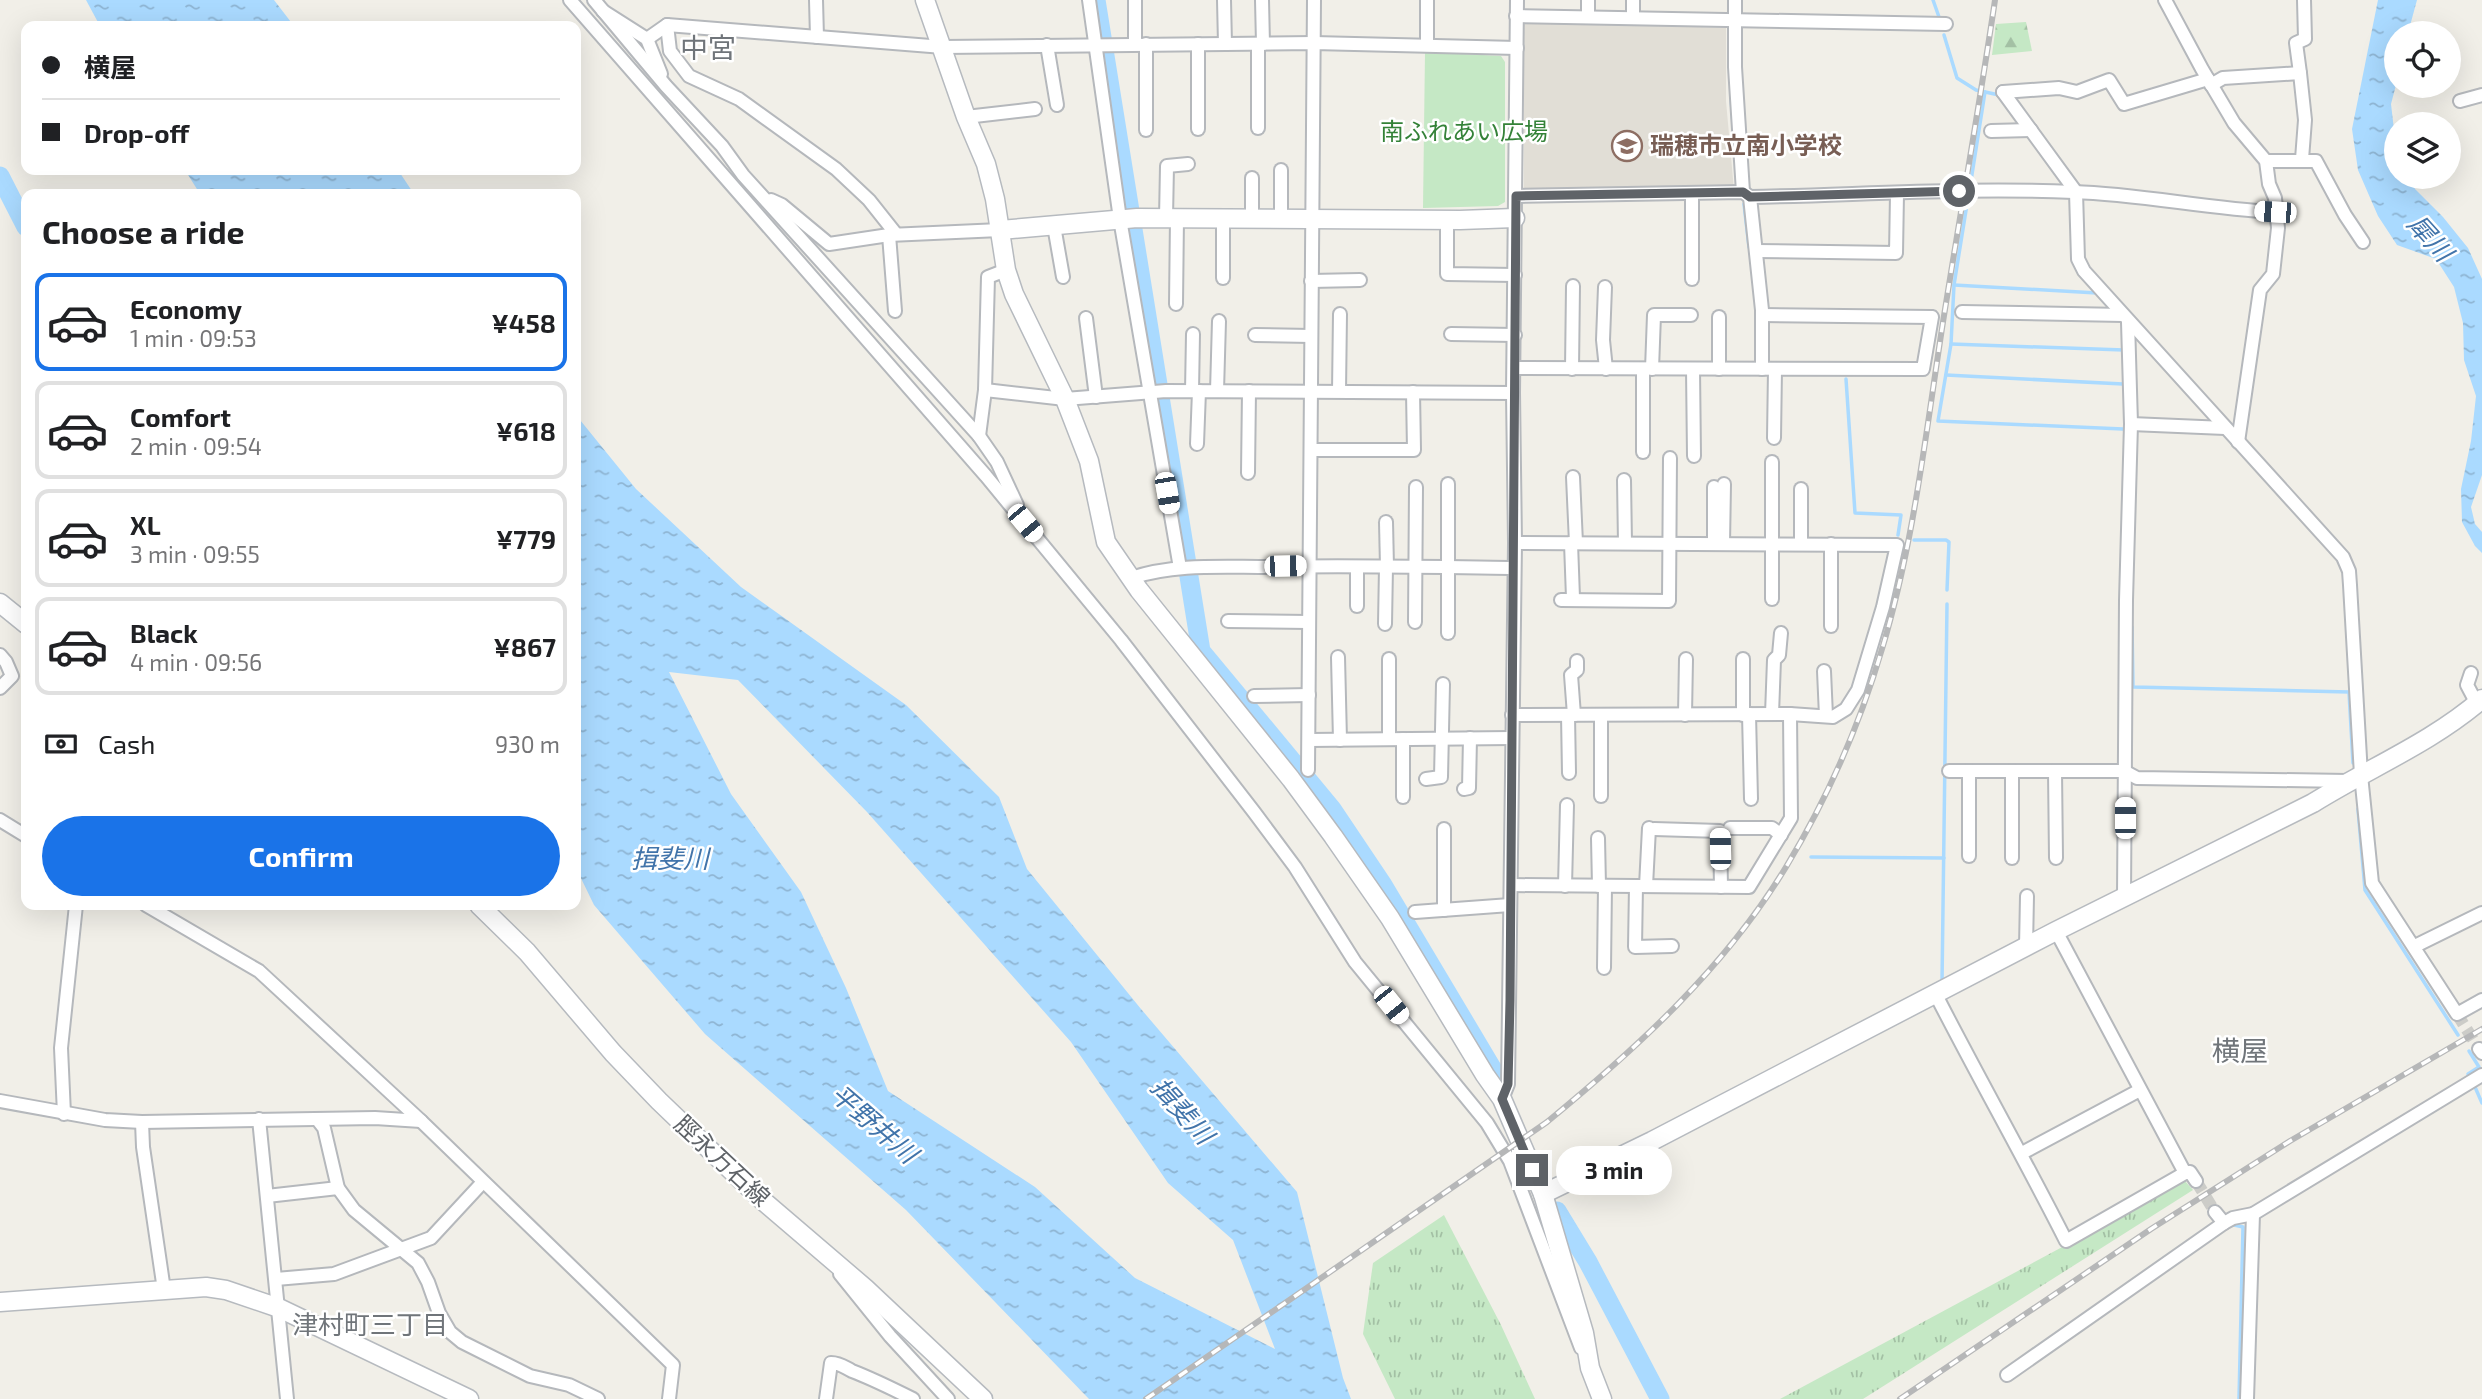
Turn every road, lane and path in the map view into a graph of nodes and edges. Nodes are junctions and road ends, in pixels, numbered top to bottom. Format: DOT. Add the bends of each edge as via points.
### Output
graph roads {
  1 [pos="570,0"];
  2 [pos="594,0"];
  3 [pos="816,0"];
  4 [pos="925,0"];
  5 [pos="1089,0"];
  6 [pos="1135,0"];
  7 [pos="1224,0"];
  8 [pos="1262,0"];
  9 [pos="1314,0"];
  10 [pos="1427,0"];
  11 [pos="1517,0"];
  12 [pos="1588,0"];
  13 [pos="1633,0"];
  14 [pos="1735,0"];
  15 [pos="2165,0"];
  16 [pos="2304,0"];
  17 [pos="603,11"];
  18 [pos="1516,16"];
  19 [pos="1587,17"];
  20 [pos="1633,18"];
  21 [pos="1735,21"];
  22 [pos="1946,24"];
  23 [pos="667,25"];
  24 [pos="817,37"];
  25 [pos="646,39"];
  26 [pos="1314,43"];
  27 [pos="1141,44"];
  28 [pos="1198,44"];
  29 [pos="1225,44"];
  30 [pos="1260,44"];
  31 [pos="1095,45"];
  32 [pos="1427,45"];
  33 [pos="1047,46"];
  34 [pos="943,47"];
  35 [pos="1517,48"];
  36 [pos="2300,73"];
  37 [pos="2209,82"];
  38 [pos="666,86"];
  39 [pos="2482,95"];
  40 [pos="2460,101"];
  41 [pos="1057,105"];
  42 [pos="1035,108"];
  43 [pos="693,113"];
  44 [pos="966,117"];
  45 [pos="1258,128"];
  46 [pos="1198,129"];
  47 [pos="1146,130"];
  48 [pos="2031,130"];
  49 [pos="1991,131"];
  50 [pos="2302,159"];
  51 [pos="2266,161"];
  52 [pos="1188,164"];
  53 [pos="1281,170"];
  54 [pos="719,172"];
  55 [pos="1252,178"];
  56 [pos="2076,192"];
  57 [pos="1692,193"];
  58 [pos="1897,194"];
  59 [pos="1746,195"];
  60 [pos="1516,196"];
  61 [pos="764,198"];
  62 [pos="2275,212"];
  63 [pos="1172,218"];
  64 [pos="1223,218"];
  65 [pos="1252,218"];
  66 [pos="1281,218"];
  67 [pos="1312,218"];
  68 [pos="1515,218"];
  69 [pos="1129,219"];
  70 [pos="1447,219"];
  71 [pos="1054,226"];
  72 [pos="1000,230"];
  73 [pos="893,234"];
  74 [pos="2363,242"];
  75 [pos="1756,251"];
  76 [pos="1006,270"];
  77 [pos="1515,275"];
  78 [pos="1063,277"];
  79 [pos="1223,278"];
  80 [pos="1692,279"];
  81 [pos="1360,280"];
  82 [pos="1311,281"];
  83 [pos="1573,286"];
  84 [pos="1605,286"];
  85 [pos="1177,304"];
  86 [pos="895,311"];
  87 [pos="1962,313"];
  88 [pos="1340,314"];
  89 [pos="1691,315"];
  90 [pos="1762,315"];
  91 [pos="1718,317"];
  92 [pos="1086,318"];
  93 [pos="2125,318"];
  94 [pos="1219,321"];
  95 [pos="1193,334"];
  96 [pos="1451,334"];
  97 [pos="1255,335"];
  98 [pos="1515,335"];
  99 [pos="1311,336"];
  100 [pos="1514,368"];
  101 [pos="1572,369"];
  102 [pos="1606,369"];
  103 [pos="1648,369"];
  104 [pos="1693,369"];
  105 [pos="1719,369"];
  106 [pos="1769,369"];
  107 [pos="985,390"];
  108 [pos="1195,391"];
  109 [pos="1217,391"];
  110 [pos="1249,391"];
  111 [pos="1312,391"];
  112 [pos="1339,391"];
  113 [pos="1413,392"];
  114 [pos="1151,393"];
  115 [pos="1513,393"];
  116 [pos="1096,397"];
  117 [pos="1065,399"];
  118 [pos="2131,424"];
  119 [pos="2225,428"];
  120 [pos="979,436"];
  121 [pos="1774,439"];
  122 [pos="2238,442"];
  123 [pos="1197,444"];
  124 [pos="1311,450"];
  125 [pos="1643,452"];
  126 [pos="1694,456"];
  127 [pos="1670,458"];
  128 [pos="1772,462"];
  129 [pos="1248,472"];
  130 [pos="1573,477"];
  131 [pos="1624,480"];
  132 [pos="1448,484"];
  133 [pos="1719,485"];
  134 [pos="1416,486"];
  135 [pos="1805,490"];
  136 [pos="1386,522"];
  137 [pos="1025,523"];
  138 [pos="1515,543"];
  139 [pos="1573,543"];
  140 [pos="1625,543"];
  141 [pos="1671,543"];
  142 [pos="1718,544"];
  143 [pos="1772,544"];
  144 [pos="1805,544"];
  145 [pos="1830,544"];
  146 [pos="1309,566"];
  147 [pos="1357,566"];
  148 [pos="1387,567"];
  149 [pos="1416,567"];
  150 [pos="1180,568"];
  151 [pos="1448,568"];
  152 [pos="1514,568"];
  153 [pos="1131,578"];
  154 [pos="1772,599"];
  155 [pos="0,603"];
  156 [pos="1357,606"];
  157 [pos="21,620"];
  158 [pos="1228,621"];
  159 [pos="1309,622"];
  160 [pos="1415,622"];
  161 [pos="1385,625"];
  162 [pos="1831,626"];
  163 [pos="1448,633"];
  164 [pos="1781,633"];
  165 [pos="0,655"];
  166 [pos="1338,657"];
  167 [pos="1389,659"];
  168 [pos="1686,659"];
  169 [pos="1743,659"];
  170 [pos="1577,661"];
  171 [pos="1824,671"];
  172 [pos="2471,673"];
  173 [pos="1446,684"];
  174 [pos="0,688"];
  175 [pos="1309,695"];
  176 [pos="1254,696"];
  177 [pos="2480,704"];
  178 [pos="1746,714"];
  179 [pos="1772,714"];
  180 [pos="1790,714"];
  181 [pos="1513,715"];
  182 [pos="1571,715"];
  183 [pos="1685,715"];
  184 [pos="1601,716"];
  185 [pos="1826,716"];
  186 [pos="1447,738"];
  187 [pos="1470,738"];
  188 [pos="1512,738"];
  189 [pos="1389,739"];
  190 [pos="1403,739"];
  191 [pos="1309,740"];
  192 [pos="1340,740"];
  193 [pos="1308,770"];
  194 [pos="1949,771"];
  195 [pos="1969,771"];
  196 [pos="2012,771"];
  197 [pos="2055,771"];
  198 [pos="2124,771"];
  199 [pos="1569,773"];
  200 [pos="2354,778"];
  201 [pos="1426,779"];
  202 [pos="1464,789"];
  203 [pos="1601,796"];
  204 [pos="1403,797"];
  205 [pos="1751,799"];
  206 [pos="1566,805"];
  207 [pos="0,820"];
  208 [pos="1730,828"];
  209 [pos="1444,829"];
  210 [pos="21,833"];
  211 [pos="1782,835"];
  212 [pos="1598,838"];
  213 [pos="1969,856"];
  214 [pos="2012,858"];
  215 [pos="2056,858"];
  216 [pos="1511,885"];
  217 [pos="1565,886"];
  218 [pos="1602,886"];
  219 [pos="1641,886"];
  220 [pos="1721,887"];
  221 [pos="2027,896"];
  222 [pos="2124,898"];
  223 [pos="1510,905"];
  224 [pos="75,910"];
  225 [pos="155,910"];
  226 [pos="484,910"];
  227 [pos="1444,910"];
  228 [pos="1415,912"];
  229 [pos="2482,912"];
  230 [pos="2056,931"];
  231 [pos="1672,946"];
  232 [pos="2415,946"];
  233 [pos="2026,947"];
  234 [pos="1604,968"];
  235 [pos="1936,995"];
  236 [pos="2482,1000"];
  237 [pos="2482,1075"];
  238 [pos="2140,1090"];
  239 [pos="1502,1099"];
  240 [pos="0,1101"];
  241 [pos="65,1114"];
  242 [pos="259,1119"];
  243 [pos="317,1119"];
  244 [pos="142,1122"];
  245 [pos="421,1122"];
  246 [pos="2022,1153"];
  247 [pos="482,1183"];
  248 [pos="338,1188"];
  249 [pos="1543,1194"];
  250 [pos="267,1196"];
  251 [pos="2215,1212"];
  252 [pos="2253,1214"];
  253 [pos="2224,1223"];
  254 [pos="813,1242"];
  255 [pos="402,1249"];
  256 [pos="276,1279"];
  257 [pos="164,1290"];
  258 [pos="0,1302"];
  259 [pos="279,1308"];
  260 [pos="1590,1368"];
  261 [pos="2007,1375"];
  262 [pos="287,1399"];
  263 [pos="469,1399"];
  264 [pos="598,1399"];
  265 [pos="669,1399"];
  266 [pos="826,1399"];
  267 [pos="913,1399"];
  268 [pos="948,1399"];
  269 [pos="983,1399"];
  270 [pos="1602,1399"];
  271 [pos="2247,1399"];
  1 -- 54 [label="street"];
  2 -- 17 [label="street"];
  3 -- 24 [label="street"];
  4 -- 34 [label="street"];
  5 -- 31 [label="street"];
  6 -- 27 [label="street"];
  7 -- 29 [label="street"];
  8 -- 30 [label="street"];
  9 -- 26 [label="street"];
  10 -- 32 [label="street"];
  11 -- 18 [label="street"];
  12 -- 19 [label="street"];
  13 -- 20 [label="street"];
  14 -- 21 [label="street"];
  15 -- 37 [label="street"];
  16 -- 36 [label="street" via="2305,39 2296,43"];
  17 -- 25 [label="street"];
  17 -- 38 [label="street"];
  18 -- 19 [label="street"];
  18 -- 35 [label="street"];
  19 -- 20 [label="street"];
  20 -- 21 [label="street"];
  21 -- 22 [label="street"];
  21 -- 59 [label="street" via="1738,128"];
  23 -- 24 [label="street"];
  23 -- 25 [label="street"];
  23 -- 73 [label="street" via="670,51 689,76 739,99 836,169 869,200"];
  24 -- 34 [label="street"];
  25 -- 38 [label="street"];
  26 -- 30 [label="street"];
  26 -- 32 [label="street"];
  26 -- 67 [label="street"];
  27 -- 28 [label="street"];
  27 -- 31 [label="street"];
  27 -- 47 [label="street"];
  28 -- 29 [label="street"];
  28 -- 46 [label="street"];
  29 -- 30 [label="street"];
  30 -- 45 [label="street"];
  31 -- 33 [label="street"];
  31 -- 69 [label="street"];
  32 -- 35 [label="street"];
  33 -- 34 [label="street"];
  33 -- 41 [label="street"];
  34 -- 44 [label="street"];
  35 -- 60 [label="street"];
  36 -- 37 [label="street"];
  36 -- 50 [label="street" via="2305,120"];
  37 -- 48 [label="street" via="2124,104 2109,80 2077,92 2059,88 2003,92"];
  37 -- 51 [label="street"];
  38 -- 43 [label="street"];
  39 -- 40 [label="street"];
  42 -- 44 [label="street"];
  43 -- 54 [label="street"];
  43 -- 61 [label="street"];
  44 -- 72 [label="street" via="986,164"];
  48 -- 49 [label="street"];
  48 -- 56 [label="street"];
  50 -- 51 [label="street"];
  50 -- 74 [label="street" via="2316,161"];
  51 -- 62 [label="street"];
  52 -- 63 [label="street" via="1167,166"];
  53 -- 66 [label="street"];
  54 -- 137 [label="street"];
  55 -- 65 [label="street"];
  56 -- 58 [label="street"];
  56 -- 62 [label="street"];
  56 -- 93 [label="street" via="2078,259"];
  57 -- 59 [label="street"];
  57 -- 60 [label="street"];
  57 -- 80 [label="street"];
  58 -- 59 [label="street"];
  58 -- 75 [label="street" via="1896,253"];
  59 -- 75 [label="street"];
  60 -- 68 [label="street"];
  61 -- 73 [label="street" via="782,205 829,244"];
  61 -- 120 [label="street"];
  62 -- 122 [label="street" via="2278,228 2273,274 2260,290"];
  63 -- 64 [label="street"];
  63 -- 69 [label="street"];
  63 -- 85 [label="street"];
  64 -- 65 [label="street"];
  64 -- 79 [label="street"];
  65 -- 66 [label="street"];
  66 -- 67 [label="street"];
  67 -- 70 [label="street"];
  67 -- 82 [label="street"];
  68 -- 70 [label="street"];
  68 -- 77 [label="street"];
  69 -- 71 [label="street"];
  69 -- 114 [label="street"];
  70 -- 77 [label="street" via="1447,274"];
  71 -- 72 [label="street"];
  71 -- 78 [label="street"];
  72 -- 73 [label="street"];
  72 -- 76 [label="street"];
  73 -- 86 [label="street"];
  75 -- 90 [label="street"];
  76 -- 107 [label="street" via="988,277"];
  76 -- 117 [label="street"];
  77 -- 98 [label="street"];
  81 -- 82 [label="street"];
  82 -- 99 [label="street"];
  83 -- 101 [label="street"];
  84 -- 102 [label="street"];
  87 -- 93 [label="street"];
  88 -- 112 [label="street"];
  89 -- 103 [label="street" via="1654,315"];
  90 -- 106 [label="street"];
  90 -- 106 [label="street" via="1932,317 1923,369"];
  91 -- 105 [label="street"];
  92 -- 116 [label="street"];
  93 -- 118 [label="street"];
  93 -- 119 [label="street"];
  94 -- 109 [label="street"];
  95 -- 108 [label="street"];
  96 -- 98 [label="street"];
  97 -- 99 [label="street"];
  98 -- 100 [label="street"];
  99 -- 111 [label="street"];
  100 -- 101 [label="street"];
  100 -- 115 [label="street"];
  101 -- 102 [label="street"];
  102 -- 103 [label="street"];
  103 -- 104 [label="street"];
  103 -- 125 [label="street"];
  104 -- 105 [label="street"];
  104 -- 126 [label="street"];
  105 -- 106 [label="street"];
  106 -- 121 [label="street"];
  107 -- 117 [label="street"];
  107 -- 120 [label="street"];
  108 -- 109 [label="street"];
  108 -- 114 [label="street"];
  108 -- 123 [label="street"];
  109 -- 110 [label="street"];
  110 -- 111 [label="street"];
  110 -- 129 [label="street"];
  111 -- 112 [label="street"];
  111 -- 124 [label="street"];
  112 -- 113 [label="street"];
  113 -- 115 [label="street"];
  113 -- 124 [label="street" via="1414,450"];
  114 -- 116 [label="street"];
  114 -- 150 [label="street"];
  115 -- 138 [label="street"];
  116 -- 117 [label="street"];
  117 -- 153 [label="street" via="1089,461 1106,542"];
  118 -- 119 [label="street"];
  118 -- 198 [label="street"];
  119 -- 122 [label="street"];
  120 -- 137 [label="street" via="997,462"];
  122 -- 200 [label="street" via="2337,550 2348,571"];
  124 -- 146 [label="street"];
  127 -- 141 [label="street"];
  128 -- 143 [label="street"];
  130 -- 139 [label="street"];
  131 -- 140 [label="street"];
  132 -- 151 [label="street"];
  133 -- 142 [label="street"];
  134 -- 149 [label="street"];
  135 -- 144 [label="street"];
  136 -- 148 [label="street"];
  137 -- 260 [label="street" via="1254,811 1355,962 1487,1123 1510,1161"];
  138 -- 139 [label="street"];
  138 -- 152 [label="street"];
  139 -- 140 [label="street"];
  139 -- 141 [label="street" via="1567,599 1669,601"];
  140 -- 141 [label="street"];
  141 -- 142 [label="street"];
  142 -- 143 [label="street"];
  143 -- 144 [label="street"];
  143 -- 154 [label="street"];
  144 -- 145 [label="street"];
  145 -- 162 [label="street"];
  145 -- 185 [label="street" via="1898,545 1858,690 1846,709"];
  146 -- 147 [label="street"];
  146 -- 150 [label="street"];
  146 -- 159 [label="street"];
  147 -- 148 [label="street"];
  147 -- 156 [label="street"];
  148 -- 149 [label="street"];
  148 -- 161 [label="street"];
  149 -- 151 [label="street"];
  149 -- 160 [label="street"];
  150 -- 153 [label="street"];
  151 -- 152 [label="street"];
  151 -- 163 [label="street"];
  152 -- 181 [label="street"];
  153 -- 239 [label="street" via="1333,836 1390,918"];
  155 -- 157 [label="street"];
  158 -- 159 [label="street"];
  159 -- 175 [label="street"];
  164 -- 179 [label="street" via="1779,655 1774,660"];
  165 -- 174 [label="street" via="12,676"];
  166 -- 192 [label="street"];
  167 -- 189 [label="street"];
  168 -- 183 [label="street"];
  169 -- 178 [label="street"];
  170 -- 182 [label="street" via="1577,670 1571,675"];
  171 -- 185 [label="street"];
  172 -- 177 [label="street" via="2467,685"];
  173 -- 186 [label="street"];
  175 -- 176 [label="street"];
  175 -- 191 [label="street"];
  177 -- 200 [label="street" via="2413,748"];
  178 -- 179 [label="street"];
  178 -- 183 [label="street"];
  178 -- 205 [label="street"];
  179 -- 180 [label="street"];
  180 -- 185 [label="street"];
  180 -- 211 [label="street" via="1791,818"];
  181 -- 182 [label="street"];
  181 -- 188 [label="street"];
  182 -- 184 [label="street"];
  182 -- 199 [label="street"];
  183 -- 184 [label="street"];
  184 -- 203 [label="street"];
  186 -- 187 [label="street"];
  186 -- 190 [label="street"];
  186 -- 201 [label="street" via="1441,777"];
  187 -- 188 [label="street"];
  187 -- 202 [label="street" via="1469,788"];
  188 -- 216 [label="street"];
  189 -- 190 [label="street"];
  189 -- 192 [label="street"];
  190 -- 204 [label="street"];
  191 -- 192 [label="street"];
  191 -- 193 [label="street"];
  194 -- 195 [label="street"];
  195 -- 196 [label="street"];
  195 -- 213 [label="street"];
  196 -- 197 [label="street"];
  196 -- 214 [label="street"];
  197 -- 198 [label="street"];
  197 -- 215 [label="street"];
  198 -- 200 [label="street" via="2137,778"];
  198 -- 222 [label="street"];
  200 -- 222 [label="street"];
  200 -- 232 [label="street" via="2372,883"];
  206 -- 217 [label="street"];
  207 -- 210 [label="street"];
  208 -- 211 [label="street" via="1772,828"];
  209 -- 227 [label="street"];
  211 -- 220 [label="street" via="1749,887"];
  212 -- 218 [label="street"];
  216 -- 217 [label="street"];
  216 -- 223 [label="street"];
  217 -- 218 [label="street"];
  218 -- 219 [label="street"];
  218 -- 234 [label="street"];
  219 -- 220 [label="street"];
  219 -- 220 [label="street" via="1651,829 1720,831"];
  219 -- 231 [label="street" via="1635,947"];
  221 -- 233 [label="street"];
  222 -- 230 [label="street"];
  223 -- 227 [label="street"];
  223 -- 239 [label="street" via="1508,1084"];
  224 -- 241 [label="street" via="61,1048"];
  225 -- 245 [label="street" via="259,971"];
  226 -- 254 [label="street, 脛永万石線" via="659,1101"];
  227 -- 228 [label="street"];
  229 -- 232 [label="street"];
  230 -- 233 [label="street"];
  230 -- 238 [label="street"];
  232 -- 236 [label="street" via="2457,1014"];
  233 -- 235 [label="street"];
  235 -- 246 [label="street"];
  235 -- 249 [label="street"];
  237 -- 252 [label="street"];
  238 -- 246 [label="street"];
  238 -- 246 [label="street" via="2190,1177 2066,1241"];
  239 -- 249 [label="street"];
  240 -- 241 [label="street"];
  241 -- 244 [label="street"];
  242 -- 243 [label="street"];
  242 -- 244 [label="street"];
  242 -- 250 [label="street"];
  243 -- 245 [label="street"];
  243 -- 248 [label="street" via="324,1128"];
  244 -- 257 [label="street"];
  245 -- 247 [label="street"];
  247 -- 255 [label="street" via="431,1238"];
  247 -- 265 [label="street" via="673,1365"];
  248 -- 250 [label="street"];
  248 -- 255 [label="street" via="354,1210"];
  249 -- 260 [label="street"];
  250 -- 256 [label="street"];
  251 -- 253 [label="street"];
  252 -- 253 [label="street"];
  252 -- 271 [label="street"];
  253 -- 261 [label="street"];
  254 -- 268 [label="street"];
  254 -- 269 [label="street, 脛永万石線"];
  255 -- 256 [label="street" via="334,1274"];
  255 -- 264 [label="street" via="418,1263 439,1313 462,1342 530,1376 569,1385"];
  256 -- 259 [label="street"];
  257 -- 258 [label="street"];
  257 -- 259 [label="street" via="226,1290"];
  259 -- 262 [label="street"];
  259 -- 263 [label="street"];
  260 -- 270 [label="street"];
  266 -- 267 [label="street" via="831,1363 838,1363"];
}
